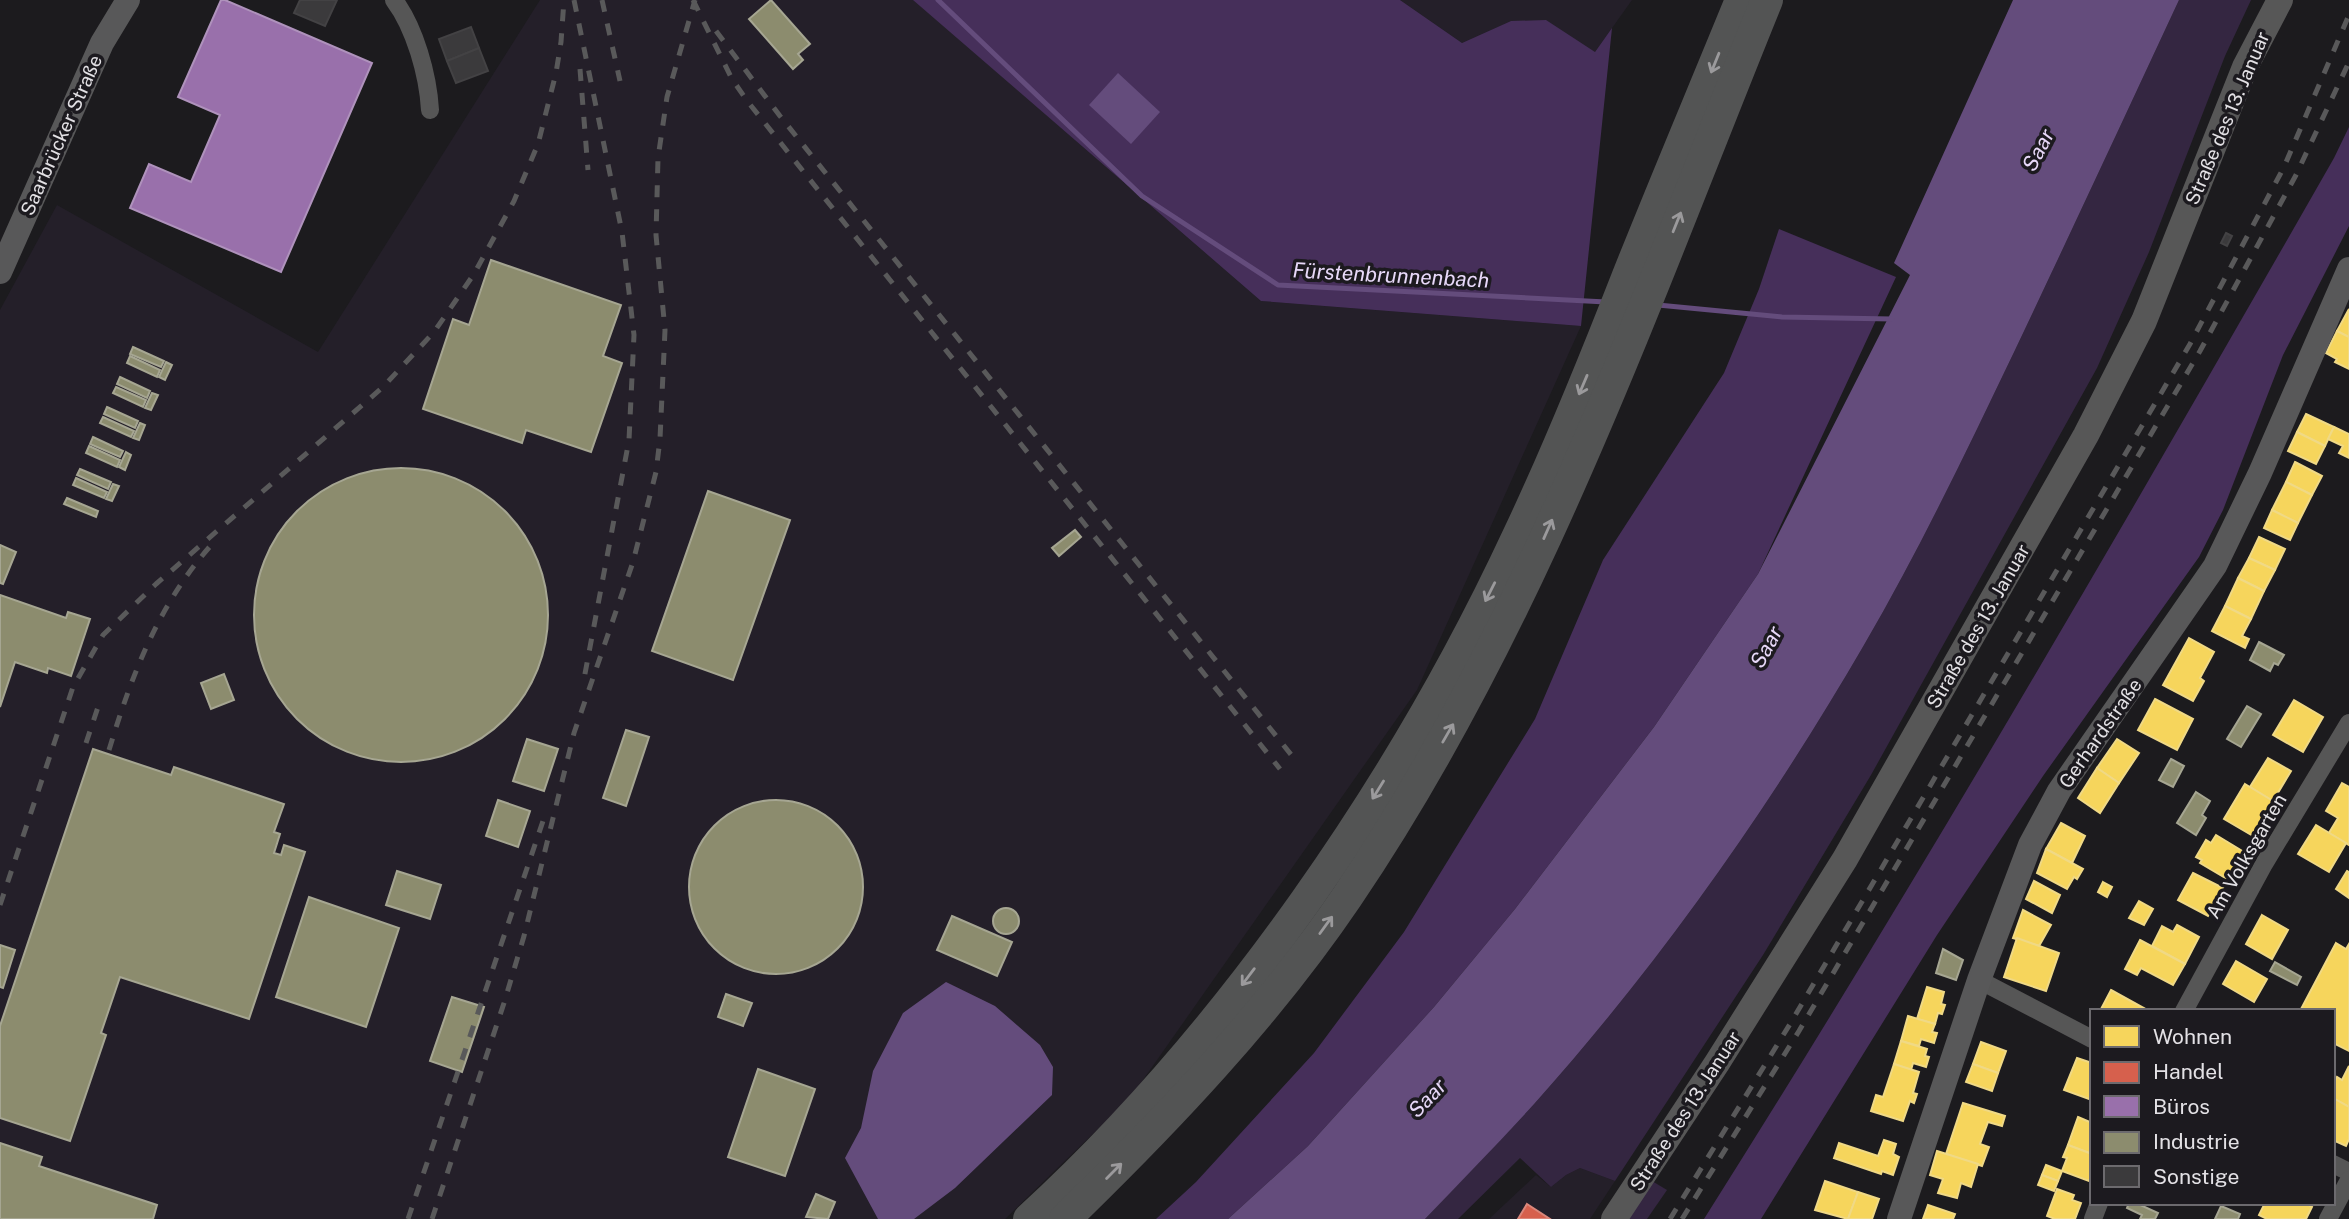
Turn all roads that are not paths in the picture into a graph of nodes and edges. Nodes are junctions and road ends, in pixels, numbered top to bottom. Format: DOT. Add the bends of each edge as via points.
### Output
graph roads {
  1 [pos="128,0"];
  2 [pos="394,0"];
  3 [pos="1741,0"];
  4 [pos="1767,0"];
  5 [pos="2280,0"];
  6 [pos="430,110"];
  7 [pos="2349,269"];
  8 [pos="0,272"];
  9 [pos="1639,281"];
  10 [pos="1622,327"];
  11 [pos="2348,723"];
  12 [pos="1979,979"];
  13 [pos="2185,1009"];
  14 [pos="2090,1038"];
  15 [pos="2349,1180"];
  16 [pos="1029,1219"];
  17 [pos="1065,1219"];
  18 [pos="1614,1219"];
  19 [pos="1899,1219"];
  20 [pos="2328,1219"];
  1 -- 8 [label="street, Saarbrücker Straße" via="102,43"];
  2 -- 6 [label="street" via="429,83"];
  3 -- 9 [label="highway, one-way"];
  9 -- 4 [label="highway, one-way"];
  5 -- 18 [label="main road, Straße des 13. Januar" via="2245,67 2144,321 2086,435 1845,859"];
  7 -- 12 [label="street, Gerhardstraße" via="2215,566 2059,791 2029,845"];
  9 -- 10 [label="highway"];
  10 -- 16 [label="highway, one-way" via="1428,708 1316,885 1227,1006 1100,1150"];
  17 -- 10 [label="highway, one-way" via="1182,1101 1252,1021 1345,899 1396,821 1496,640 1576,467"];
  11 -- 13 [label="street, Am Volksgarten"];
  12 -- 14 [label="street"];
  12 -- 19 [label="street, Gerhardstraße"];
  15 -- 20 [label="street"];
}
